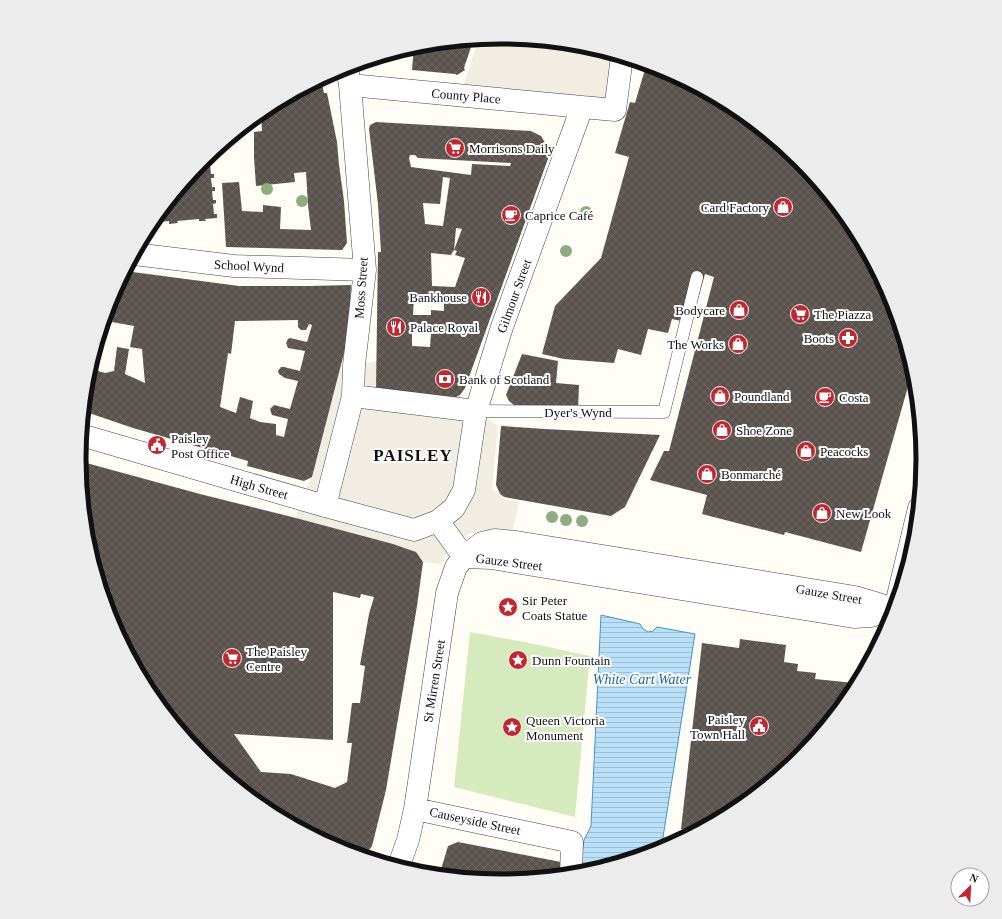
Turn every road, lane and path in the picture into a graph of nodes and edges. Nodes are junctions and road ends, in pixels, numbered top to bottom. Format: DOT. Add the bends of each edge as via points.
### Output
graph roads {
  1 [pos="621,62"];
  2 [pos="349,76"];
  3 [pos="582,107"];
  4 [pos="140,255"];
  5 [pos="365,270"];
  6 [pos="697,277"];
  7 [pos="353,396"];
  8 [pos="476,411"];
  9 [pos="86,436"];
  10 [pos="325,506"];
  11 [pos="438,521"];
  12 [pos="464,557"];
  13 [pos="888,609"];
  14 [pos="415,808"];
  15 [pos="400,863"];
  16 [pos="571,869"];
  1 -- 3 [label="street" via="615,110"];
  2 -- 3 [label="street, County Place"];
  2 -- 5 [label="street, Moss Street"];
  3 -- 8 [label="street, Gilmour Street" via="502,327"];
  4 -- 5 [label="street, School Wynd" via="234,266"];
  5 -- 7 [label="street, Moss Street"];
  6 -- 8 [label="lane, Dyer's Wynd" via="664,412"];
  7 -- 8 [label="street, Dyer's Wynd"];
  7 -- 10 [label="street, Moss Street"];
  8 -- 11 [label="street, Gilmour Street" via="464,490 454,508"];
  9 -- 10 [label="street, High Street"];
  10 -- 11 [label="street, High Street" via="414,530"];
  11 -- 12 [label="street"];
  12 -- 13 [label="street, Gauze Street" via="482,543 495,540 516,542 856,597"];
  12 -- 14 [label="street, St Mirren Street" via="456,567 447,593"];
  14 -- 15 [label="street, Causeyside Street"];
  14 -- 16 [label="street, Causeyside Street" via="572,842"];
}
